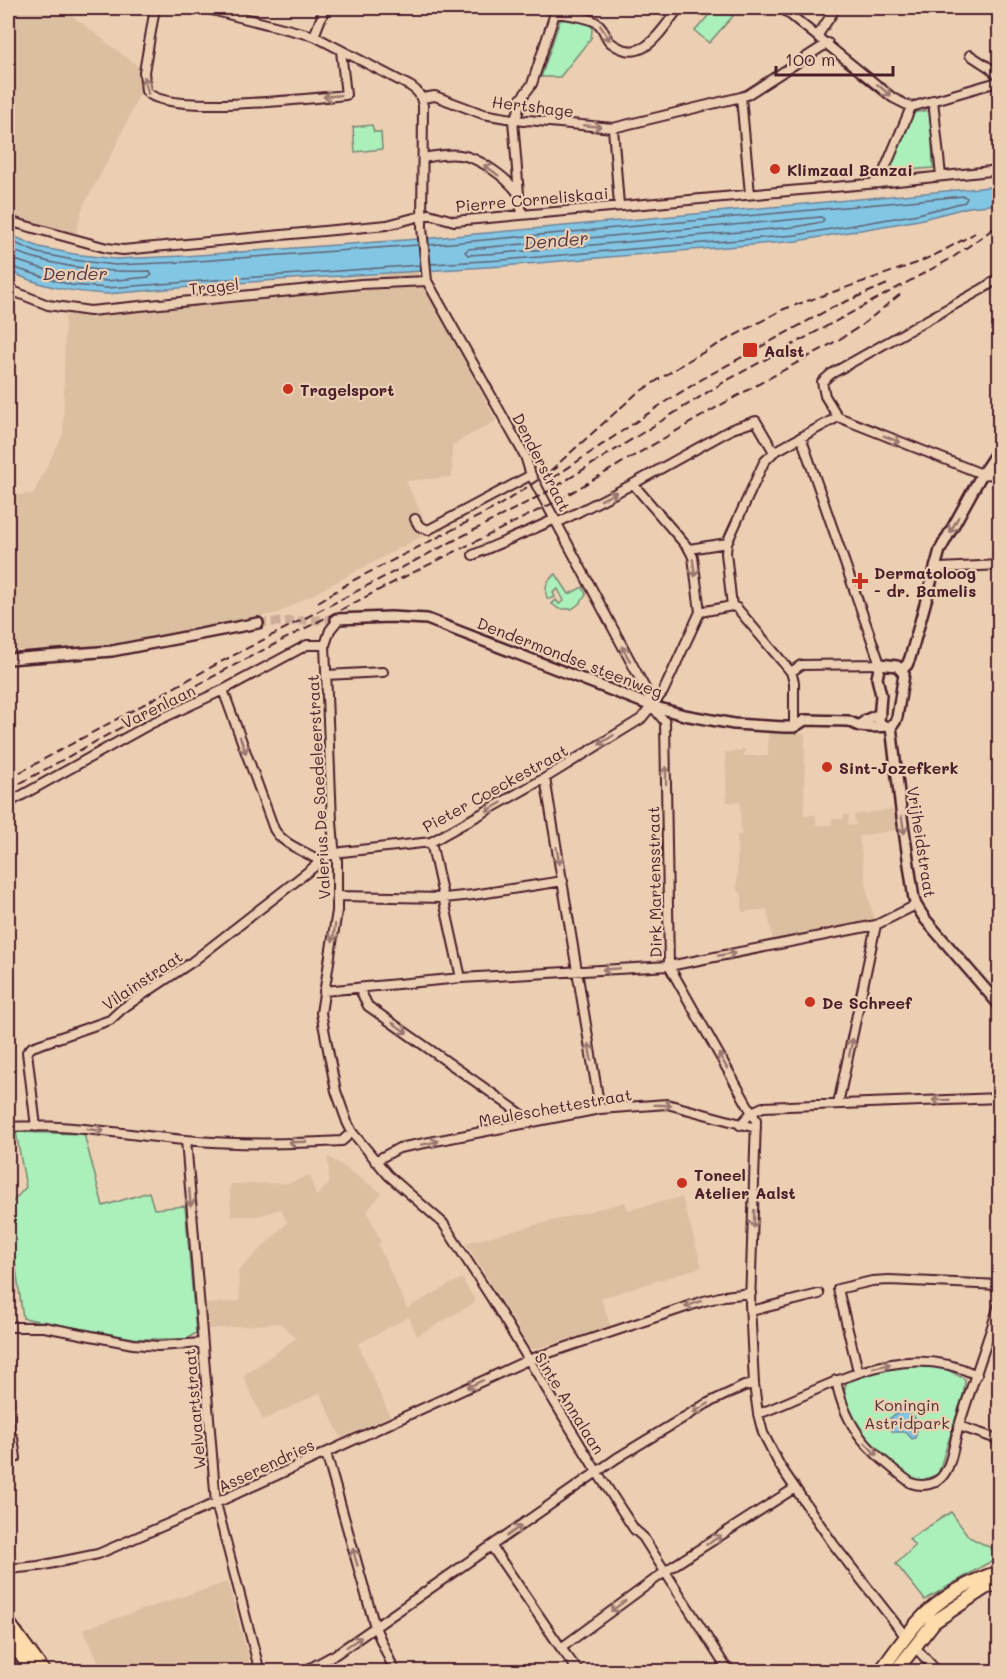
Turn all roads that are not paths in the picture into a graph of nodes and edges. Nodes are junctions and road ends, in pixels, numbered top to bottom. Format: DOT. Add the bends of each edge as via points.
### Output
graph roads {
  1 [pos="155,8"];
  2 [pos="204,8"];
  3 [pos="325,8"];
  4 [pos="679,8"];
  5 [pos="782,8"];
  6 [pos="836,8"];
  7 [pos="555,10"];
  8 [pos="818,35"];
  9 [pos="314,36"];
  10 [pos="828,43"];
  11 [pos="341,51"];
  12 [pos="970,55"];
  13 [pos="999,79"];
  14 [pos="741,97"];
  15 [pos="422,98"];
  16 [pos="933,100"];
  17 [pos="911,108"];
  18 [pos="513,120"];
  19 [pos="613,128"];
  20 [pos="423,158"];
  21 [pos="999,170"];
  22 [pos="940,176"];
  23 [pos="882,182"];
  24 [pos="519,194"];
  25 [pos="750,194"];
  26 [pos="619,205"];
  27 [pos="522,215"];
  28 [pos="422,216"];
  29 [pos="8,221"];
  30 [pos="999,277"];
  31 [pos="427,281"];
  32 [pos="8,289"];
  33 [pos="838,417"];
  34 [pos="801,437"];
  35 [pos="999,447"];
  36 [pos="774,452"];
  37 [pos="982,474"];
  38 [pos="531,475"];
  39 [pos="999,475"];
  40 [pos="633,484"];
  41 [pos="415,519"];
  42 [pos="556,521"];
  43 [pos="728,543"];
  44 [pos="689,549"];
  45 [pos="473,555"];
  46 [pos="999,565"];
  47 [pos="934,570"];
  48 [pos="732,606"];
  49 [pos="700,612"];
  50 [pos="338,619"];
  51 [pos="258,623"];
  52 [pos="325,645"];
  53 [pos="8,659"];
  54 [pos="880,664"];
  55 [pos="901,669"];
  56 [pos="383,672"];
  57 [pos="791,672"];
  58 [pos="326,675"];
  59 [pos="223,690"];
  60 [pos="652,706"];
  61 [pos="880,714"];
  62 [pos="859,726"];
  63 [pos="887,726"];
  64 [pos="794,727"];
  65 [pos="545,778"];
  66 [pos="8,804"];
  67 [pos="431,842"];
  68 [pos="335,854"];
  69 [pos="320,861"];
  70 [pos="563,881"];
  71 [pos="338,896"];
  72 [pos="444,898"];
  73 [pos="916,905"];
  74 [pos="876,925"];
  75 [pos="669,966"];
  76 [pos="577,971"];
  77 [pos="461,978"];
  78 [pos="359,988"];
  79 [pos="324,991"];
  80 [pos="999,1006"];
  81 [pos="999,1098"];
  82 [pos="838,1104"];
  83 [pos="600,1110"];
  84 [pos="752,1112"];
  85 [pos="530,1123"];
  86 [pos="740,1125"];
  87 [pos="8,1127"];
  88 [pos="36,1127"];
  89 [pos="756,1128"];
  90 [pos="352,1132"];
  91 [pos="186,1140"];
  92 [pos="375,1161"];
  93 [pos="999,1285"];
  94 [pos="751,1293"];
  95 [pos="819,1294"];
  96 [pos="999,1302"];
  97 [pos="751,1311"];
  98 [pos="8,1327"];
  99 [pos="202,1343"];
  100 [pos="528,1360"];
  101 [pos="858,1371"];
  102 [pos="977,1375"];
  103 [pos="836,1380"];
  104 [pos="754,1384"];
  105 [pos="8,1391"];
  106 [pos="758,1414"];
  107 [pos="959,1426"];
  108 [pos="8,1433"];
  109 [pos="999,1440"];
  110 [pos="326,1453"];
  111 [pos="8,1461"];
  112 [pos="597,1472"];
  113 [pos="795,1488"];
  114 [pos="216,1503"];
  115 [pos="492,1546"];
  116 [pos="8,1569"];
  117 [pos="665,1572"];
  118 [pos="999,1572"];
  119 [pos="999,1583"];
  120 [pos="8,1622"];
  121 [pos="375,1627"];
  122 [pos="8,1637"];
  123 [pos="910,1641"];
  124 [pos="561,1648"];
  125 [pos="33,1671"];
  126 [pos="44,1671"];
  127 [pos="260,1671"];
  128 [pos="303,1671"];
  129 [pos="395,1671"];
  130 [pos="579,1671"];
  131 [pos="729,1671"];
  132 [pos="880,1671"];
  133 [pos="895,1671"];
  134 [pos="938,1671"];
  11 -- 1 [label="street, one-way" via="346,95 228,105 150,96 144,72"];
  2 -- 9 [label="street, Hertshage"];
  3 -- 9 [label="street"];
  7 -- 4 [label="street, one-way" via="594,21 608,40 632,51 645,49"];
  5 -- 8 [label="street"];
  6 -- 8 [label="street"];
  7 -- 18 [label="street" via="532,84 520,99"];
  8 -- 10 [label="street"];
  9 -- 11 [label="street, Hertshage"];
  10 -- 14 [label="street, Hertshage"];
  10 -- 17 [label="street, one-way"];
  11 -- 15 [label="street, Hertshage" via="417,90"];
  12 -- 13 [label="street"];
  13 -- 16 [label="street"];
  14 -- 19 [label="street, Hertshage"];
  14 -- 25 [label="street"];
  15 -- 18 [label="street, Hertshage" via="435,96 483,114"];
  15 -- 20 [label="street, Denderstraat"];
  16 -- 17 [label="street"];
  16 -- 22 [label="street"];
  17 -- 23 [label="street"];
  18 -- 19 [label="street, Hertshage, one-way"];
  18 -- 24 [label="street"];
  19 -- 26 [label="street"];
  24 -- 20 [label="street, one-way" via="490,168 472,159 456,155"];
  20 -- 28 [label="street, Denderstraat"];
  21 -- 22 [label="street, Pierre Corneliskaai"];
  22 -- 23 [label="street, Pierre Corneliskaai"];
  23 -- 25 [label="street, Pierre Corneliskaai"];
  24 -- 27 [label="street"];
  25 -- 26 [label="street, Pierre Corneliskaai"];
  26 -- 27 [label="street, Pierre Corneliskaai"];
  27 -- 28 [label="street, Pierre Corneliskaai" via="454,221 429,214"];
  28 -- 29 [label="street, Pierre Corneliskaai" via="387,225 123,250"];
  28 -- 31 [label="street, Denderstraat"];
  30 -- 33 [label="street" via="831,374 822,382 825,396"];
  31 -- 32 [label="street, Tragel" via="90,311 48,305"];
  31 -- 38 [label="street, Denderstraat" via="515,437"];
  33 -- 34 [label="street"];
  33 -- 37 [label="street, one-way"];
  34 -- 36 [label="street"];
  34 -- 54 [label="street"];
  35 -- 37 [label="street"];
  36 -- 40 [label="street" via="756,421 732,429"];
  36 -- 43 [label="street" via="764,462"];
  37 -- 39 [label="street"];
  37 -- 47 [label="street, one-way" via="940,550"];
  38 -- 41 [label="street" via="428,530"];
  38 -- 42 [label="street, Denderstraat"];
  42 -- 40 [label="street, one-way"];
  40 -- 44 [label="street"];
  42 -- 45 [label="street"];
  60 -- 42 [label="street, Denderstraat, one-way"];
  43 -- 44 [label="street"];
  43 -- 48 [label="street"];
  44 -- 49 [label="street, one-way"];
  46 -- 47 [label="street"];
  47 -- 55 [label="street" via="910,658"];
  48 -- 49 [label="street"];
  48 -- 57 [label="street"];
  49 -- 60 [label="street, Pieter Coeckestraat" via="663,692"];
  50 -- 52 [label="street"];
  50 -- 60 [label="street, Dendermondse steenweg" via="427,620"];
  51 -- 53 [label="street" via="112,651"];
  52 -- 58 [label="street, Valerius De Saedeleerstraat"];
  52 -- 59 [label="street, Varenlaan" via="307,645"];
  54 -- 55 [label="street" via="893,664"];
  54 -- 57 [label="street" via="801,665"];
  54 -- 61 [label="street, Vrijheidstraat"];
  55 -- 63 [label="street" via="904,674 897,717"];
  56 -- 58 [label="street"];
  57 -- 64 [label="street"];
  58 -- 68 [label="street, Valerius De Saedeleerstraat"];
  59 -- 66 [label="street, Varenlaan" via="152,723"];
  59 -- 69 [label="street, one-way" via="278,836"];
  60 -- 64 [label="street, Dendermondse steenweg" via="717,722"];
  60 -- 65 [label="street, Pieter Coeckestraat, one-way" via="641,719"];
  75 -- 60 [label="street, Dirk Martensstraat, one-way" via="665,722"];
  61 -- 62 [label="street"];
  61 -- 63 [label="street, Vrijheidstraat" via="879,721"];
  62 -- 63 [label="street, Dendermondse steenweg"];
  62 -- 64 [label="street, Dendermondse steenweg" via="848,721 805,720"];
  63 -- 73 [label="street, Vrijheidstraat, one-way"];
  65 -- 67 [label="street, Pieter Coeckestraat, one-way"];
  65 -- 70 [label="street, one-way"];
  67 -- 68 [label="street, Pieter Coeckestraat"];
  67 -- 72 [label="street"];
  68 -- 69 [label="street, Pieter Coeckestraat"];
  68 -- 71 [label="street, Valerius De Saedeleerstraat"];
  69 -- 88 [label="street, Vilainstraat" via="192,962 110,1020 32,1047 27,1052"];
  70 -- 72 [label="street"];
  70 -- 76 [label="street"];
  71 -- 72 [label="street"];
  71 -- 79 [label="street, Valerius De Saedeleerstraat, one-way"];
  72 -- 77 [label="street"];
  73 -- 74 [label="street"];
  73 -- 80 [label="street, Vrijheidstraat"];
  75 -- 74 [label="street, one-way"];
  82 -- 74 [label="street, one-way"];
  75 -- 76 [label="street, one-way"];
  84 -- 75 [label="street, Dirk Martensstraat, one-way"];
  76 -- 77 [label="street"];
  83 -- 76 [label="street, one-way"];
  77 -- 78 [label="street"];
  78 -- 79 [label="street"];
  78 -- 85 [label="street, one-way" via="368,1006"];
  79 -- 90 [label="street, Valerius De Saedeleerstraat" via="321,1013 336,1091"];
  81 -- 82 [label="street, one-way"];
  82 -- 84 [label="street" via="763,1107"];
  83 -- 85 [label="street, Meuleschettestraat"];
  83 -- 86 [label="street, Meuleschettestraat, one-way" via="667,1104"];
  84 -- 86 [label="street"];
  84 -- 89 [label="street, Dirk Martensstraat"];
  92 -- 85 [label="street, Meuleschettestraat, one-way" via="399,1148"];
  86 -- 89 [label="street, Meuleschettestraat"];
  87 -- 88 [label="street"];
  88 -- 91 [label="street, one-way"];
  89 -- 94 [label="street, Dirk Martensstraat, one-way"];
  90 -- 91 [label="street, one-way" via="342,1141 329,1142 245,1144"];
  90 -- 92 [label="street, Valerius De Saedeleerstraat"];
  91 -- 99 [label="street, Welvaartstraat, one-way"];
  92 -- 100 [label="street, Sinte Annalaan" via="443,1223"];
  93 -- 101 [label="street" via="889,1280 838,1289"];
  94 -- 97 [label="street, Dirk Martensstraat"];
  94 -- 100 [label="street, Asserendries, one-way" via="704,1300"];
  95 -- 97 [label="street"];
  96 -- 102 [label="street"];
  97 -- 104 [label="street, Dirk Martensstraat"];
  98 -- 99 [label="street" via="44,1327 133,1344"];
  99 -- 114 [label="street, Welvaartstraat"];
  100 -- 110 [label="street, Asserendries, one-way"];
  100 -- 112 [label="street, Sinte Annalaan"];
  101 -- 102 [label="street, one-way" via="924,1361"];
  101 -- 103 [label="street"];
  102 -- 107 [label="street"];
  103 -- 106 [label="street"];
  103 -- 107 [label="street, one-way" via="844,1410 857,1434 880,1458 919,1486 944,1476"];
  104 -- 106 [label="street, Dirk Martensstraat"];
  104 -- 112 [label="street, one-way" via="706,1404"];
  105 -- 108 [label="street"];
  106 -- 113 [label="street, Dirk Martensstraat" via="763,1433"];
  107 -- 109 [label="street"];
  108 -- 111 [label="street" via="13,1438 16,1458"];
  110 -- 114 [label="street, Asserendries"];
  121 -- 110 [label="street, one-way"];
  115 -- 112 [label="street, one-way"];
  112 -- 117 [label="street, Sinte Annalaan"];
  117 -- 113 [label="street, one-way"];
  113 -- 123 [label="street, Dirk Martensstraat" via="834,1545"];
  114 -- 116 [label="street, Asserendries" via="98,1554"];
  114 -- 127 [label="street, Welvaartstraat"];
  115 -- 121 [label="street"];
  115 -- 124 [label="street"];
  117 -- 124 [label="street, one-way"];
  117 -- 131 [label="street, Sinte Annalaan"];
  118 -- 123 [label="main road" via="943,1600 917,1623"];
  119 -- 123 [label="main road" via="985,1588"];
  120 -- 126 [label="main road"];
  128 -- 121 [label="street, one-way"];
  121 -- 129 [label="street"];
  122 -- 125 [label="main road"];
  123 -- 132 [label="main road"];
  123 -- 133 [label="main road"];
  123 -- 134 [label="street, Dirk Martensstraat"];
  124 -- 130 [label="street"];
}
